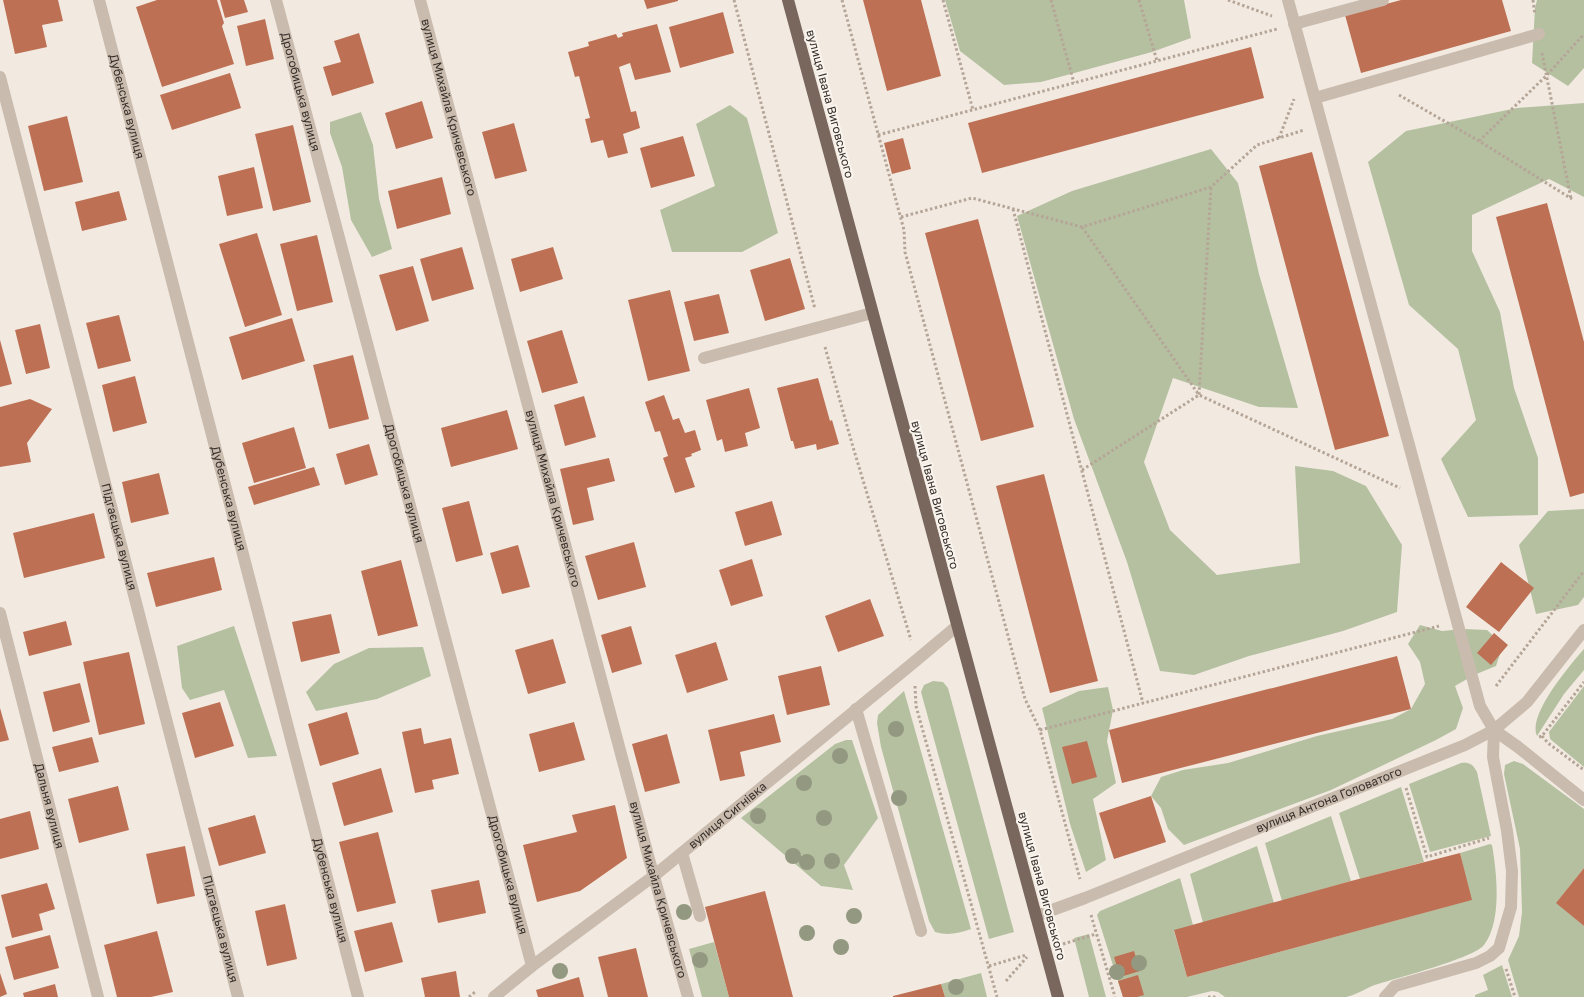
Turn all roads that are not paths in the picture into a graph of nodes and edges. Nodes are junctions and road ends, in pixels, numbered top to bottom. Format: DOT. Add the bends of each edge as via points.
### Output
graph roads {
  1 [pos="99,0"];
  2 [pos="276,0"];
  3 [pos="420,0"];
  4 [pos="788,0"];
  5 [pos="1288,0"];
  6 [pos="1383,0"];
  7 [pos="1294,24"];
  8 [pos="1538,34"];
  9 [pos="0,77"];
  10 [pos="1315,98"];
  11 [pos="872,313"];
  12 [pos="704,358"];
  13 [pos="0,613"];
  14 [pos="956,626"];
  15 [pos="1584,630"];
  16 [pos="856,709"];
  17 [pos="1494,730"];
  18 [pos="1584,800"];
  19 [pos="682,853"];
  20 [pos="655,875"];
  21 [pos="700,916"];
  22 [pos="1036,916"];
  23 [pos="921,931"];
  24 [pos="532,966"];
  25 [pos="510,991"];
  26 [pos="98,997"];
  27 [pos="238,997"];
  28 [pos="358,997"];
  29 [pos="494,997"];
  30 [pos="688,997"];
  31 [pos="1058,997"];
  32 [pos="1385,997"];
  1 -- 28 [label="street, Дубенська вулиця"];
  2 -- 24 [label="street, Дрогобицька вулиця"];
  3 -- 20 [label="street, вулиця Михайла Кричевського"];
  4 -- 11 [label="main road, вулиця Івана Виговського"];
  5 -- 7 [label="street"];
  6 -- 7 [label="street"];
  7 -- 10 [label="street"];
  8 -- 10 [label="street"];
  9 -- 27 [label="street, Підгаєцька вулиця"];
  10 -- 17 [label="street" via="1480,706"];
  11 -- 12 [label="street"];
  11 -- 14 [label="main road, вулиця Івана Виговського"];
  13 -- 26 [label="street, Дальня вулиця"];
  14 -- 16 [label="street, вулиця Сигнівка"];
  14 -- 22 [label="main road, вулиця Івана Виговського"];
  15 -- 17 [label="street, вулиця Антона Головатого" via="1527,702"];
  16 -- 19 [label="street, вулиця Сигнівка"];
  16 -- 23 [label="street"];
  17 -- 18 [label="street"];
  17 -- 22 [label="street, вулиця Антона Головатого" via="1465,745"];
  17 -- 32 [label="street" via="1493,757 1512,871 1511,907 1499,948 1476,963 1395,986"];
  19 -- 20 [label="street, вулиця Сигнівка"];
  19 -- 21 [label="street"];
  20 -- 24 [label="street, вулиця Сигнівка"];
  20 -- 30 [label="street, вулиця Михайла Кричевського"];
  22 -- 31 [label="main road, вулиця Івана Виговського"];
  24 -- 25 [label="street, вулиця Сигнівка"];
  25 -- 29 [label="street, вулиця Сигнівка"];
}
